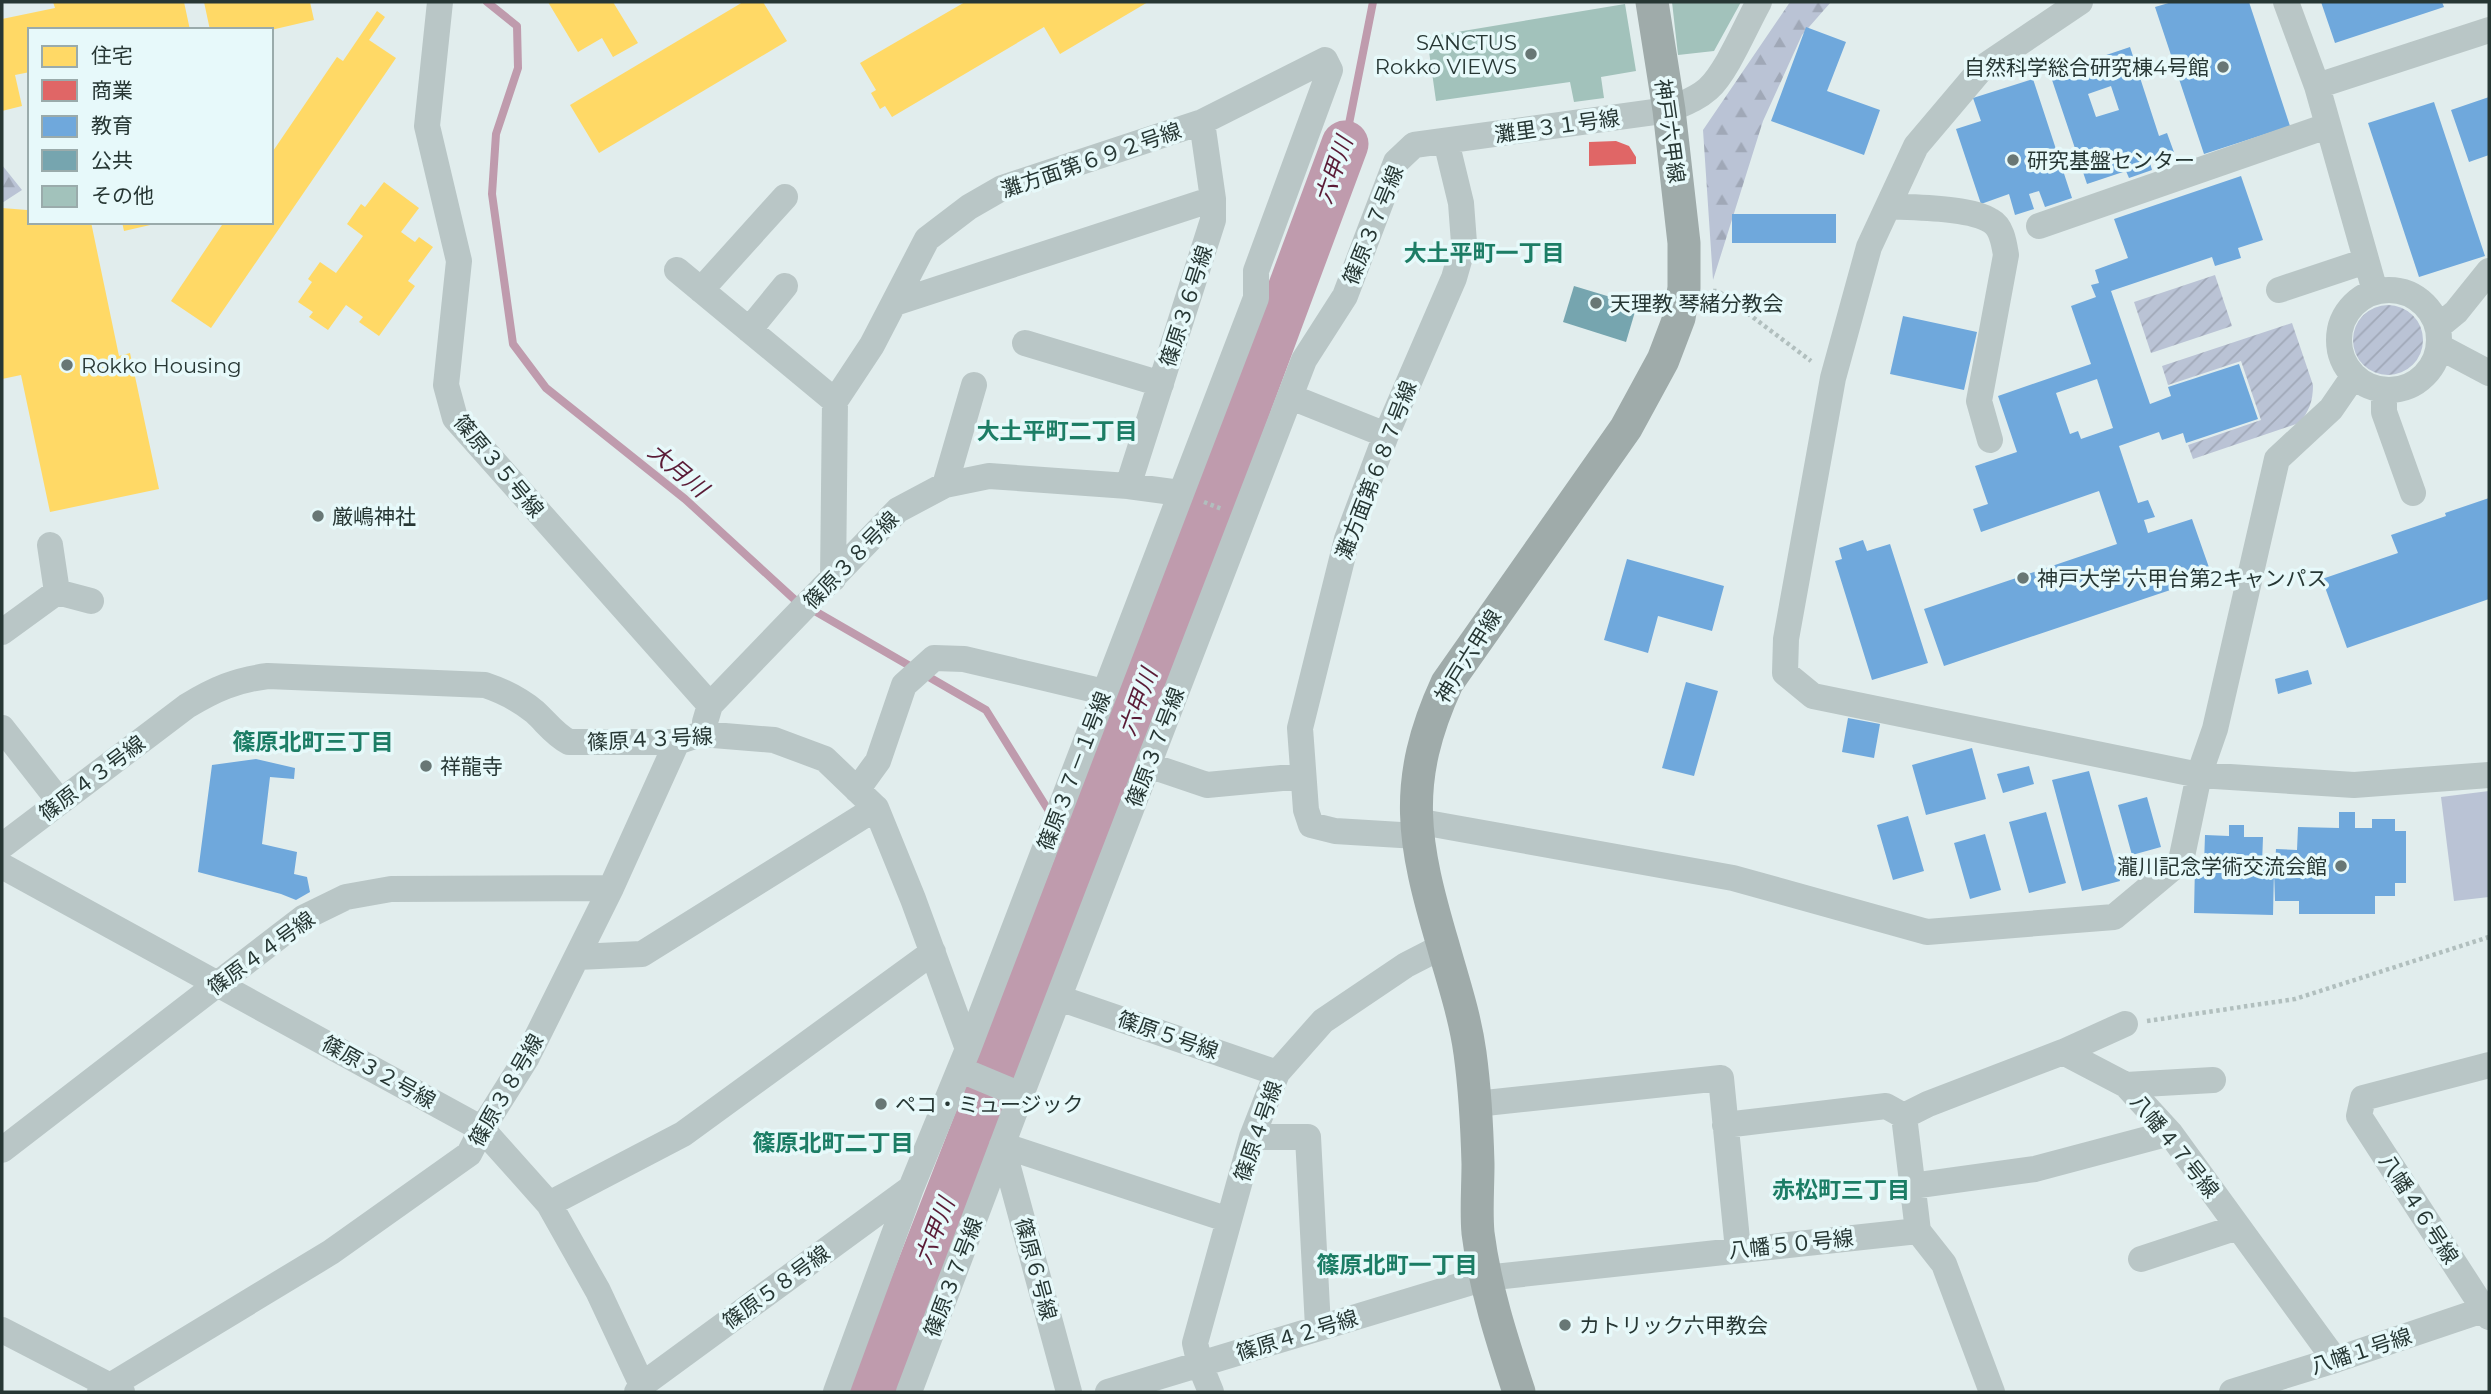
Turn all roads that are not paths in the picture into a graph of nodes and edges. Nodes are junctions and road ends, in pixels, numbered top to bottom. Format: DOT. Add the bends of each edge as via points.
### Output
graph roads {
  1 [pos="440,2"];
  2 [pos="1651,2"];
  3 [pos="1759,2"];
  4 [pos="2080,2"];
  5 [pos="2286,2"];
  6 [pos="2489,30"];
  7 [pos="1325,60"];
  8 [pos="2316,86"];
  9 [pos="1669,110"];
  10 [pos="1202,122"];
  11 [pos="2326,126"];
  12 [pos="1446,141"];
  13 [pos="785,197"];
  14 [pos="1213,199"];
  15 [pos="1888,206"];
  16 [pos="2039,226"];
  17 [pos="2366,261"];
  18 [pos="677,270"];
  19 [pos="2489,271"];
  20 [pos="785,286"];
  21 [pos="701,290"];
  22 [pos="2279,290"];
  23 [pos="2375,291"];
  24 [pos="895,303"];
  25 [pos="749,330"];
  26 [pos="2440,337"];
  27 [pos="1025,343"];
  28 [pos="2489,373"];
  29 [pos="2353,377"];
  30 [pos="1161,384"];
  31 [pos="974,386"];
  32 [pos="2384,391"];
  33 [pos="1291,397"];
  34 [pos="835,401"];
  35 [pos="1386,435"];
  36 [pos="1990,440"];
  37 [pos="945,485"];
  38 [pos="1128,486"];
  39 [pos="1180,493"];
  40 [pos="2413,493"];
  41 [pos="50,545"];
  42 [pos="833,579"];
  43 [pos="57,593"];
  44 [pos="91,601"];
  45 [pos="4,627"];
  46 [pos="1104,692"];
  47 [pos="710,705"];
  48 [pos="2,728"];
  49 [pos="689,738"];
  50 [pos="1148,765"];
  51 [pos="2199,775"];
  52 [pos="2489,775"];
  53 [pos="1303,776"];
  54 [pos="857,790"];
  55 [pos="60,802"];
  56 [pos="876,808"];
  57 [pos="1416,829"];
  58 [pos="2,846"];
  59 [pos="2,866"];
  60 [pos="611,888"];
  61 [pos="1443,946"];
  62 [pos="933,952"];
  63 [pos="577,957"];
  64 [pos="218,983"];
  65 [pos="1059,998"];
  66 [pos="2125,1024"];
  67 [pos="2063,1052"];
  68 [pos="965,1059"];
  69 [pos="2489,1065"];
  70 [pos="1277,1073"];
  71 [pos="2213,1080"];
  72 [pos="2126,1085"];
  73 [pos="1021,1095"];
  74 [pos="1476,1104"];
  75 [pos="1904,1116"];
  76 [pos="1725,1125"];
  77 [pos="482,1129"];
  78 [pos="2170,1133"];
  79 [pos="1252,1137"];
  80 [pos="1002,1145"];
  81 [pos="2,1150"];
  82 [pos="1912,1186"];
  83 [pos="911,1188"];
  84 [pos="549,1204"];
  85 [pos="1228,1220"];
  86 [pos="2238,1227"];
  87 [pos="1918,1231"];
  88 [pos="1738,1250"];
  89 [pos="2141,1259"];
  90 [pos="1485,1278"];
  91 [pos="2488,1312"];
  92 [pos="1318,1327"];
  93 [pos="2,1330"];
  94 [pos="2335,1360"];
  95 [pos="1200,1365"];
  96 [pos="2281,1385"];
  97 [pos="639,1389"];
  98 [pos="110,1390"];
  99 [pos="836,1392"];
  100 [pos="909,1392"];
  101 [pos="1069,1392"];
  102 [pos="1108,1392"];
  103 [pos="1211,1392"];
  104 [pos="1520,1392"];
  105 [pos="1992,1392"];
  106 [pos="2232,1392"];
  1 -- 47 [label="street, 篠原３５号線" via="428,126 459,261 446,385 455,418"];
  2 -- 9 [label="main road, 神戸六甲線"];
  3 -- 9 [label="street, 灘里３１号線" via="1709,88"];
  4 -- 15 [label="street" via="1982,68 1916,146"];
  5 -- 8 [label="street"];
  6 -- 8 [label="street"];
  7 -- 10 [label="street, 灘方面第６９２号線"];
  7 -- 39 [label="street, 篠原３７－１号線" via="1330,69 1256,271 1256,298"];
  8 -- 11 [label="street"];
  9 -- 12 [label="street, 灘里３１号線"];
  9 -- 57 [label="main road, 神戸六甲線" via="1684,243 1679,318 1663,360 1626,428 1447,683 1422,752"];
  10 -- 14 [label="street, 篠原３６号線"];
  10 -- 24 [label="street, 灘方面第６９２号線" via="1002,188 969,206 927,239"];
  11 -- 16 [label="street"];
  11 -- 17 [label="street"];
  12 -- 33 [label="street, 篠原３７号線" via="1415,145 1396,162 1345,296 1304,360"];
  12 -- 35 [label="street, 灘方面第６８７号線" via="1461,203 1464,243 1454,278"];
  13 -- 21 [label="street"];
  14 -- 24 [label="street"];
  14 -- 30 [label="street, 篠原３６号線" via="1213,220"];
  15 -- 36 [label="street" via="1962,212 1992,221 2003,236 2006,254 1979,401"];
  15 -- 51 [label="street" via="1869,247 1833,378 1786,639 1785,673 1813,696"];
  17 -- 22 [label="street"];
  17 -- 23 [label="street"];
  18 -- 21 [label="street"];
  19 -- 26 [label="street"];
  20 -- 25 [label="street"];
  21 -- 25 [label="street"];
  23 -- 26 [label="street" via="2395,289 2414,296 2430,309"];
  23 -- 29 [label="street" via="2352,305 2339,328 2339,354"];
  24 -- 34 [label="street, 灘方面第６９２号線"];
  25 -- 34 [label="street"];
  26 -- 28 [label="street"];
  26 -- 32 [label="street" via="2430,371 2410,387"];
  27 -- 30 [label="street"];
  29 -- 32 [label="street"];
  29 -- 51 [label="street" via="2331,409 2277,458 2215,729"];
  30 -- 38 [label="street, 篠原３６号線"];
  31 -- 37 [label="street"];
  32 -- 40 [label="street" via="2384,412"];
  33 -- 35 [label="street"];
  33 -- 50 [label="street, 篠原３７号線"];
  34 -- 42 [label="street"];
  35 -- 53 [label="street, 灘方面第６８７号線" via="1347,539 1300,728"];
  37 -- 38 [label="street, 篠原３８号線" via="989,476"];
  37 -- 42 [label="street, 篠原３８号線" via="898,509"];
  38 -- 39 [label="street, 篠原３８号線"];
  39 -- 46 [label="street, 篠原３７－１号線"];
  41 -- 43 [label="street"];
  42 -- 47 [label="street, 篠原３８号線"];
  43 -- 44 [label="street"];
  43 -- 45 [label="street"];
  46 -- 54 [label="street" via="964,659 934,658 906,683 878,761"];
  46 -- 68 [label="street, 篠原３７－１号線"];
  47 -- 49 [label="street, 篠原３８号線"];
  48 -- 55 [label="street"];
  49 -- 54 [label="street, 篠原４３号線" via="774,740 825,759"];
  49 -- 55 [label="street, 篠原４３号線" via="569,742 507,692 485,685 268,676 211,691"];
  49 -- 60 [label="street, 篠原３８号線"];
  50 -- 53 [label="street" via="1208,785"];
  50 -- 65 [label="street, 篠原３７号線"];
  51 -- 52 [label="street" via="2354,785"];
  51 -- 57 [label="street" via="2181,861 2114,917 1927,932 1733,878"];
  53 -- 57 [label="street, 灘方面第６８７号線" via="1311,825 1335,831"];
  54 -- 56 [label="street, 篠原４３号線"];
  55 -- 58 [label="street, 篠原４３号線"];
  56 -- 62 [label="street, 篠原４３号線"];
  56 -- 63 [label="street" via="642,954"];
  57 -- 61 [label="main road, 神戸六甲線" via="1421,867"];
  59 -- 64 [label="street, 篠原３２号線"];
  60 -- 63 [label="street, 篠原３８号線"];
  60 -- 64 [label="street, 篠原４４号線" via="391,888 346,897 303,918"];
  61 -- 70 [label="street, 篠原４号線" via="1323,1021"];
  61 -- 74 [label="main road, 神戸六甲線" via="1462,1009"];
  62 -- 68 [label="street, 篠原４３号線"];
  62 -- 84 [label="street" via="683,1134"];
  63 -- 77 [label="street, 篠原３８号線" via="527,1057"];
  64 -- 77 [label="street, 篠原３２号線"];
  64 -- 81 [label="street, 篠原４４号線"];
  65 -- 70 [label="street, 篠原５号線"];
  65 -- 73 [label="street, 篠原３７号線"];
  66 -- 67 [label="street"];
  67 -- 72 [label="street, 八幡４７号線"];
  67 -- 75 [label="street"];
  68 -- 73 [label="street"];
  68 -- 83 [label="street, 篠原３７－１号線"];
  69 -- 91 [label="street, 八幡４６号線" via="2363,1098 2359,1116"];
  70 -- 79 [label="street, 篠原４号線"];
  71 -- 72 [label="street"];
  72 -- 78 [label="street, 八幡４７号線"];
  73 -- 80 [label="street, 篠原３７号線"];
  74 -- 76 [label="street" via="1721,1078"];
  74 -- 90 [label="main road, 神戸六甲線" via="1478,1230"];
  75 -- 76 [label="street" via="1886,1106"];
  75 -- 82 [label="street"];
  76 -- 88 [label="street"];
  77 -- 84 [label="street, 篠原３２号線"];
  77 -- 98 [label="street, 篠原３８号線" via="469,1154 331,1252"];
  78 -- 82 [label="street" via="2035,1169"];
  78 -- 86 [label="street, 八幡４７号線"];
  79 -- 85 [label="street, 篠原４号線"];
  79 -- 92 [label="street" via="1308,1137"];
  80 -- 85 [label="street"];
  80 -- 100 [label="street, 篠原３７号線"];
  80 -- 101 [label="street, 篠原６号線"];
  82 -- 87 [label="street"];
  83 -- 97 [label="street, 篠原５８号線"];
  83 -- 99 [label="street, 篠原３７－１号線"];
  84 -- 97 [label="street, 篠原３２号線" via="598,1291"];
  85 -- 95 [label="street, 篠原４号線" via="1195,1343"];
  86 -- 89 [label="street"];
  86 -- 94 [label="street, 八幡４７号線"];
  87 -- 88 [label="street, 八幡５０号線"];
  87 -- 105 [label="street" via="1944,1264"];
  88 -- 90 [label="street, 八幡５０号線"];
  90 -- 92 [label="street, 篠原４２号線"];
  90 -- 104 [label="main road, 神戸六甲線"];
  91 -- 94 [label="street, 八幡１号線"];
  92 -- 95 [label="street, 篠原４２号線"];
  93 -- 98 [label="street"];
  94 -- 96 [label="street, 八幡１号線"];
  95 -- 102 [label="street, 篠原４２号線"];
  95 -- 103 [label="street, 篠原４号線"];
  96 -- 106 [label="street, 八幡１号線"];
}
